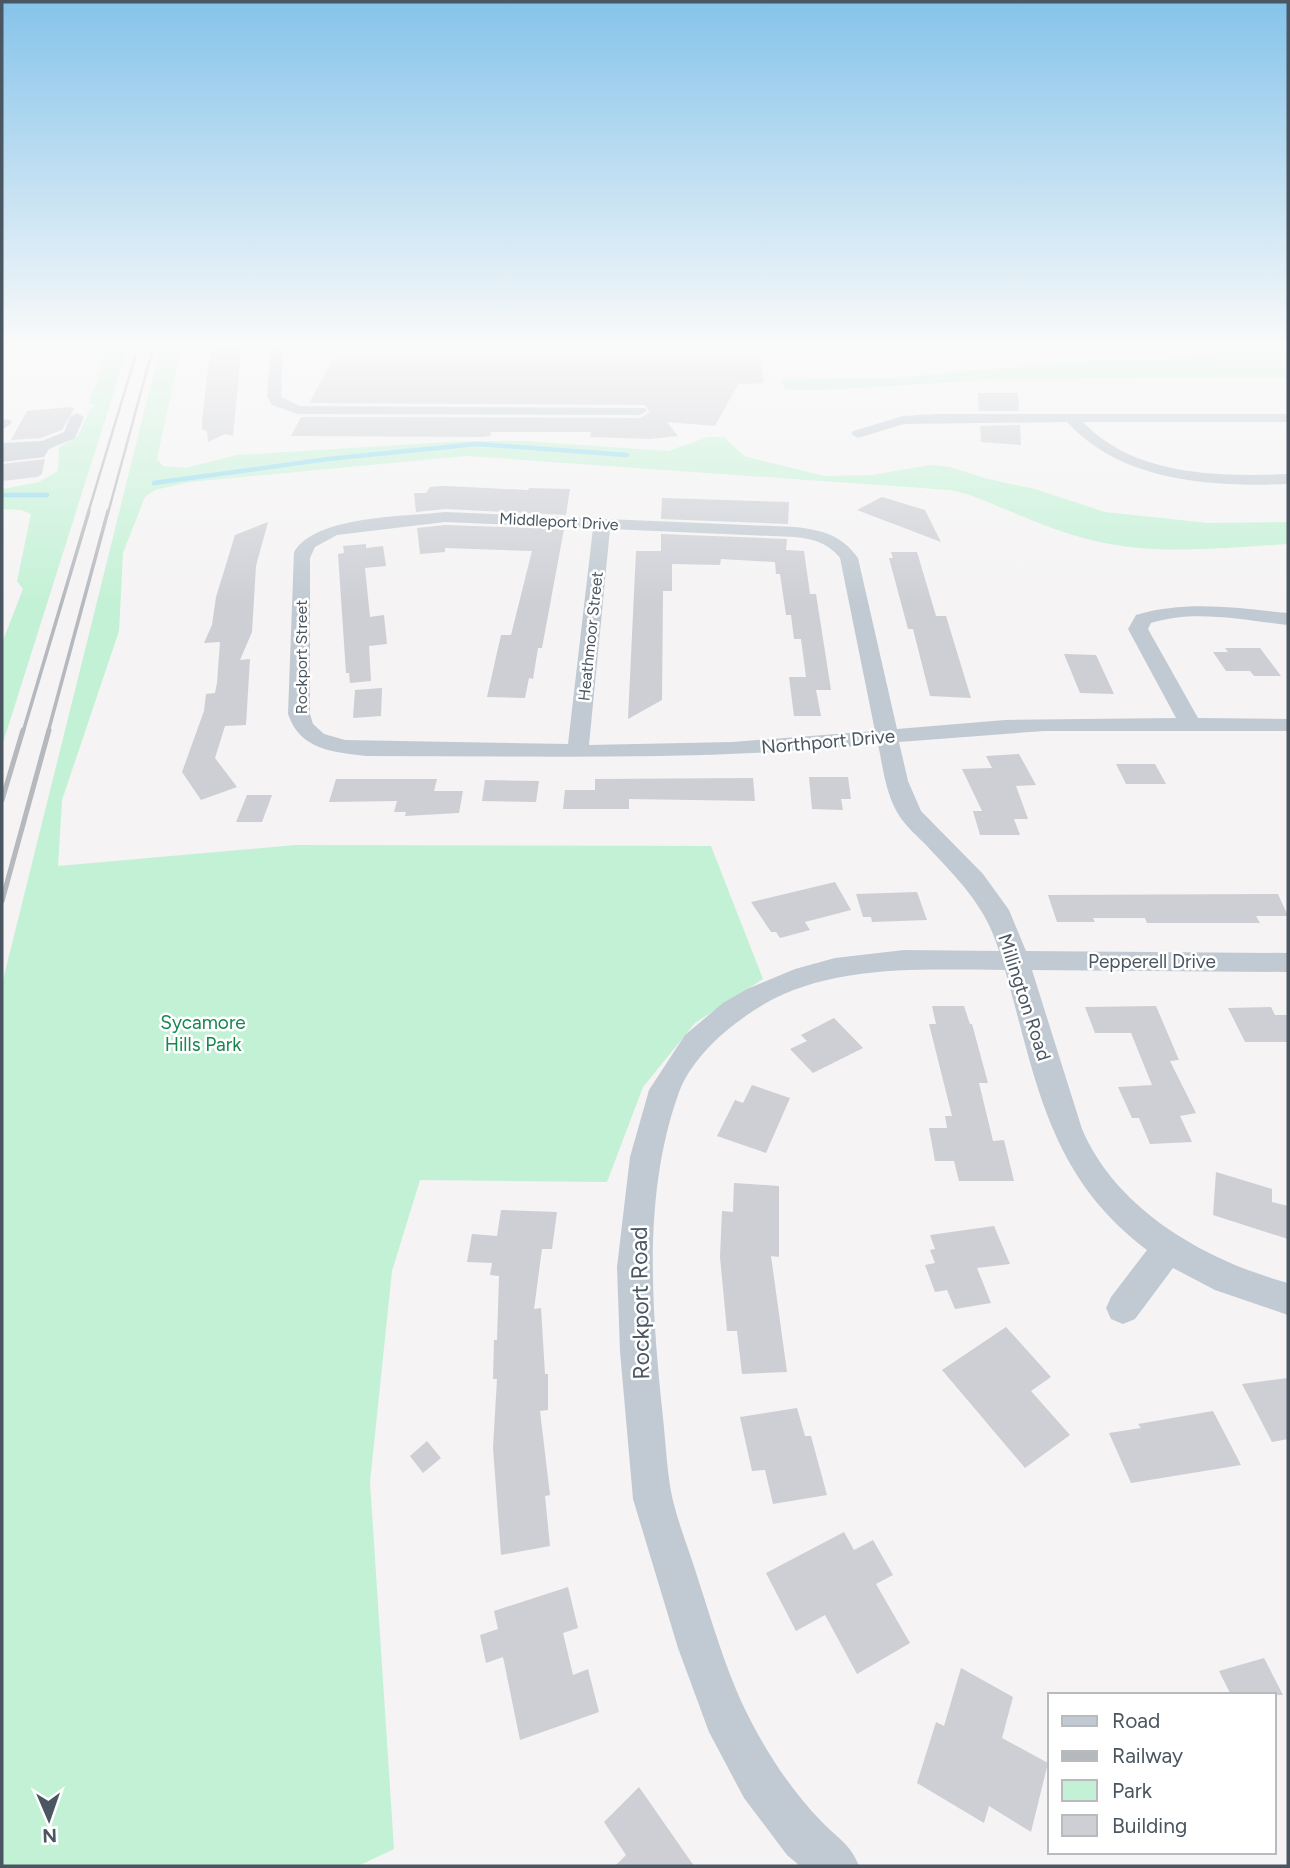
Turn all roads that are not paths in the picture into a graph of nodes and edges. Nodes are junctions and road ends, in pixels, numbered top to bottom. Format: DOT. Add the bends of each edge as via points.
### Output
graph roads {
  1 [pos="71,431"];
  2 [pos="864,431"];
  3 [pos="1081,431"];
  4 [pos="858,433"];
  5 [pos="2,447"];
  6 [pos="41,450"];
  7 [pos="2,457"];
  8 [pos="1288,479"];
  9 [pos="602,523"];
  10 [pos="830,539"];
  11 [pos="301,558"];
  12 [pos="1288,619"];
  13 [pos="1191,725"];
  14 [pos="1288,725"];
  15 [pos="889,736"];
  16 [pos="366,749"];
  17 [pos="578,749"];
  18 [pos="1015,961"];
  19 [pos="1288,962"];
  20 [pos="1169,1248"];
  21 [pos="1288,1299"];
  22 [pos="1123,1308"];
  23 [pos="835,1866"];
  1 -- 6 [label="street"];
  2 -- 4 [label="street"];
  3 -- 8 [label="street" via="1133,461 1172,471 1214,478"];
  5 -- 6 [label="street" via="38,444"];
  6 -- 7 [label="street"];
  9 -- 10 [label="street, Middleport Drive" via="795,532"];
  9 -- 11 [label="street, Middleport Drive" via="445,517 354,526 316,537 304,547"];
  9 -- 17 [label="street, Heathmoor Street"];
  10 -- 15 [label="street, Millington Road" via="849,558"];
  11 -- 16 [label="street, Rockport Street" via="301,724 309,736 324,744"];
  12 -- 13 [label="street" via="1190,611 1163,611 1143,619 1139,629 1144,642"];
  13 -- 14 [label="street, Northport Drive"];
  13 -- 15 [label="street, Northport Drive" via="1045,725"];
  15 -- 17 [label="street, Northport Drive" via="731,749"];
  15 -- 18 [label="street, Millington Road" via="897,781 910,814 974,880 996,910"];
  16 -- 17 [label="street, Northport Drive"];
  18 -- 19 [label="street, Pepperell Drive"];
  18 -- 20 [label="street, Millington Road" via="1080,1156 1101,1187"];
  18 -- 23 [label="street, Rockport Road" via="868,963 804,976 757,996 711,1028 680,1063 664,1090 646,1157 634,1267 653,1499 725,1716 760,1782 804,1838"];
  20 -- 21 [label="street, Millington Road" via="1227,1279"];
  20 -- 22 [label="street"];
}
